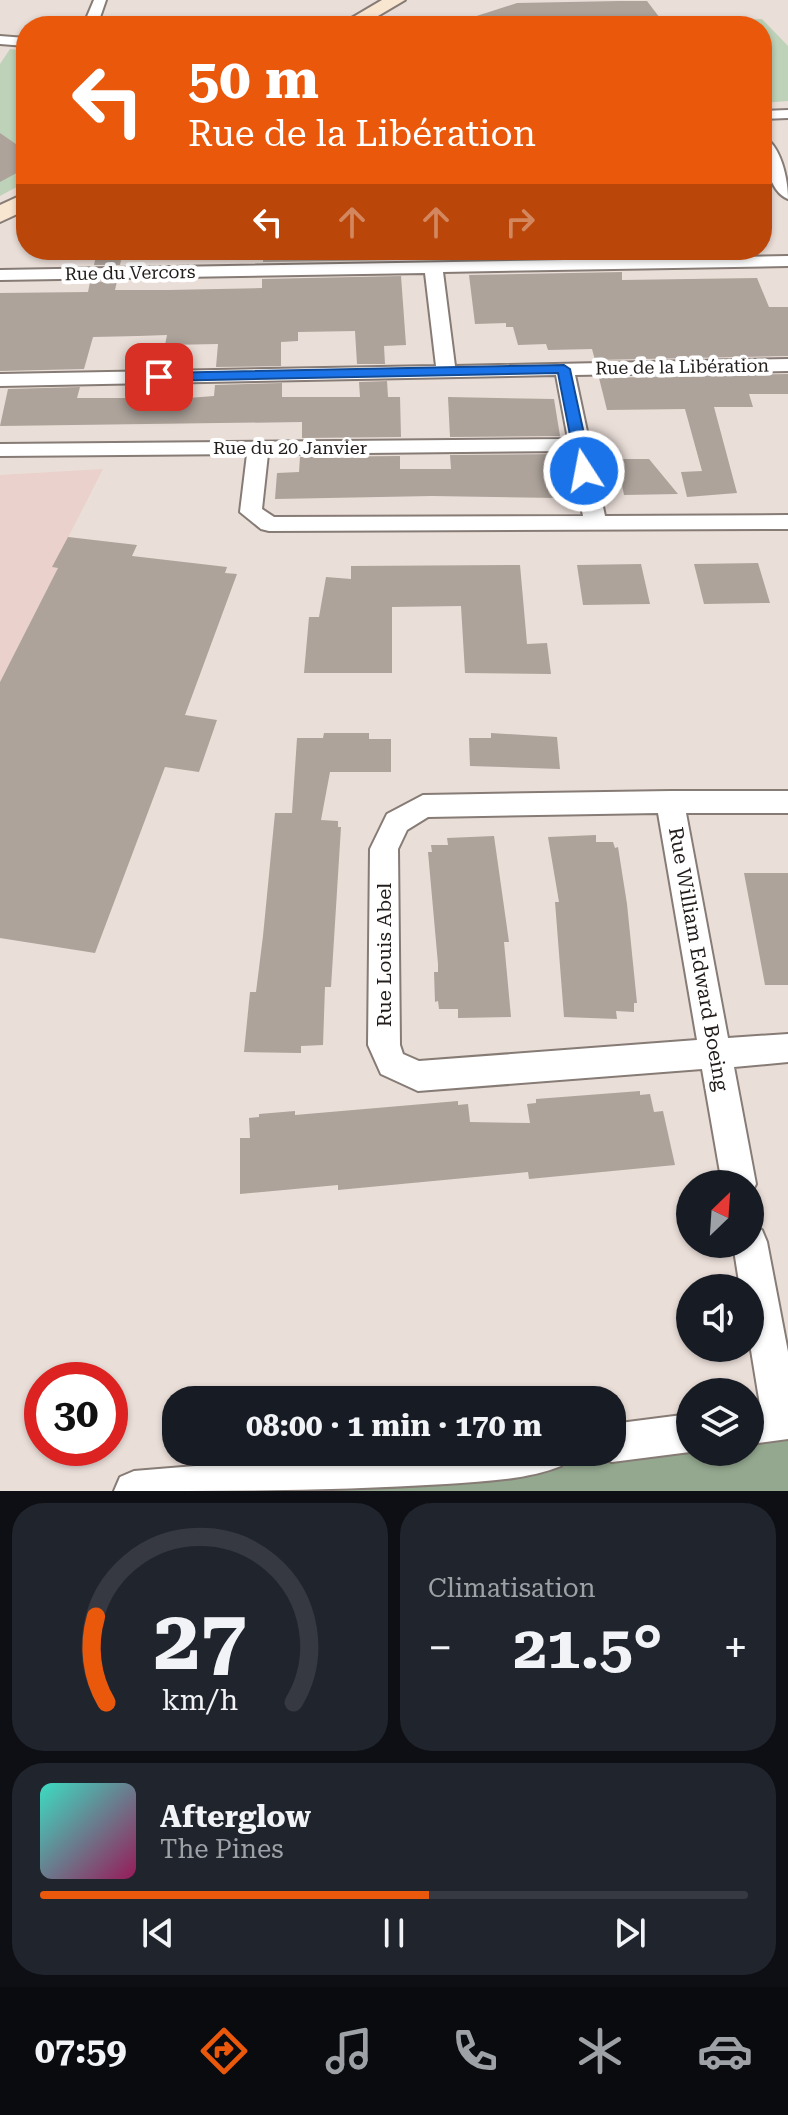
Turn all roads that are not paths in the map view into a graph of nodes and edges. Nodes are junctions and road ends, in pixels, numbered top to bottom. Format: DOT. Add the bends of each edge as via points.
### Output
graph roads {
  1 [pos="396,0"];
  2 [pos="366,16"];
  3 [pos="772,161"];
  4 [pos="788,194"];
  5 [pos="556,260"];
  6 [pos="743,260"];
  7 [pos="788,261"];
  8 [pos="433,267"];
  9 [pos="0,275"];
  10 [pos="788,365"];
  11 [pos="564,369"];
  12 [pos="446,371"];
  13 [pos="0,380"];
  14 [pos="579,445"];
  15 [pos="258,448"];
  16 [pos="0,450"];
  17 [pos="595,522"];
  18 [pos="788,522"];
  19 [pos="670,802"];
  20 [pos="788,802"];
  21 [pos="788,1048"];
  22 [pos="716,1055"];
  23 [pos="737,1170"];
  24 [pos="752,1258"];
  25 [pos="773,1422"];
  26 [pos="676,1435"];
  27 [pos="626,1441"];
  28 [pos="430,1466"];
  29 [pos="134,1491"];
  1 -- 2 [label="main road"];
  3 -- 4 [label="street"];
  5 -- 8 [label="street, Rue du Vercors"];
  6 -- 7 [label="street, Rue du Vercors"];
  8 -- 9 [label="street, Rue du Vercors"];
  8 -- 12 [label="street"];
  10 -- 11 [label="street, Rue de la Libération"];
  11 -- 12 [label="street, Rue de la Libération"];
  11 -- 14 [label="street"];
  12 -- 13 [label="street, Rue de la Libération"];
  14 -- 15 [label="street, Rue du 20 Janvier"];
  14 -- 17 [label="street"];
  15 -- 16 [label="street, Rue du 20 Janvier"];
  15 -- 17 [label="street" via="251,512 269,524"];
  17 -- 18 [label="street"];
  19 -- 20 [label="street, Rue William Edward Boeing"];
  19 -- 22 [label="street, Rue William Edward Boeing"];
  19 -- 22 [label="street, Rue Louis Abel" via="423,806 397,822 384,849 384,1045 392,1064 418,1076"];
  21 -- 22 [label="street, Rue Louis Abel"];
  22 -- 23 [label="street, Rue William Edward Boeing"];
  24 -- 25 [label="street"];
  26 -- 27 [label="street"];
  28 -- 29 [label="street"];
}
